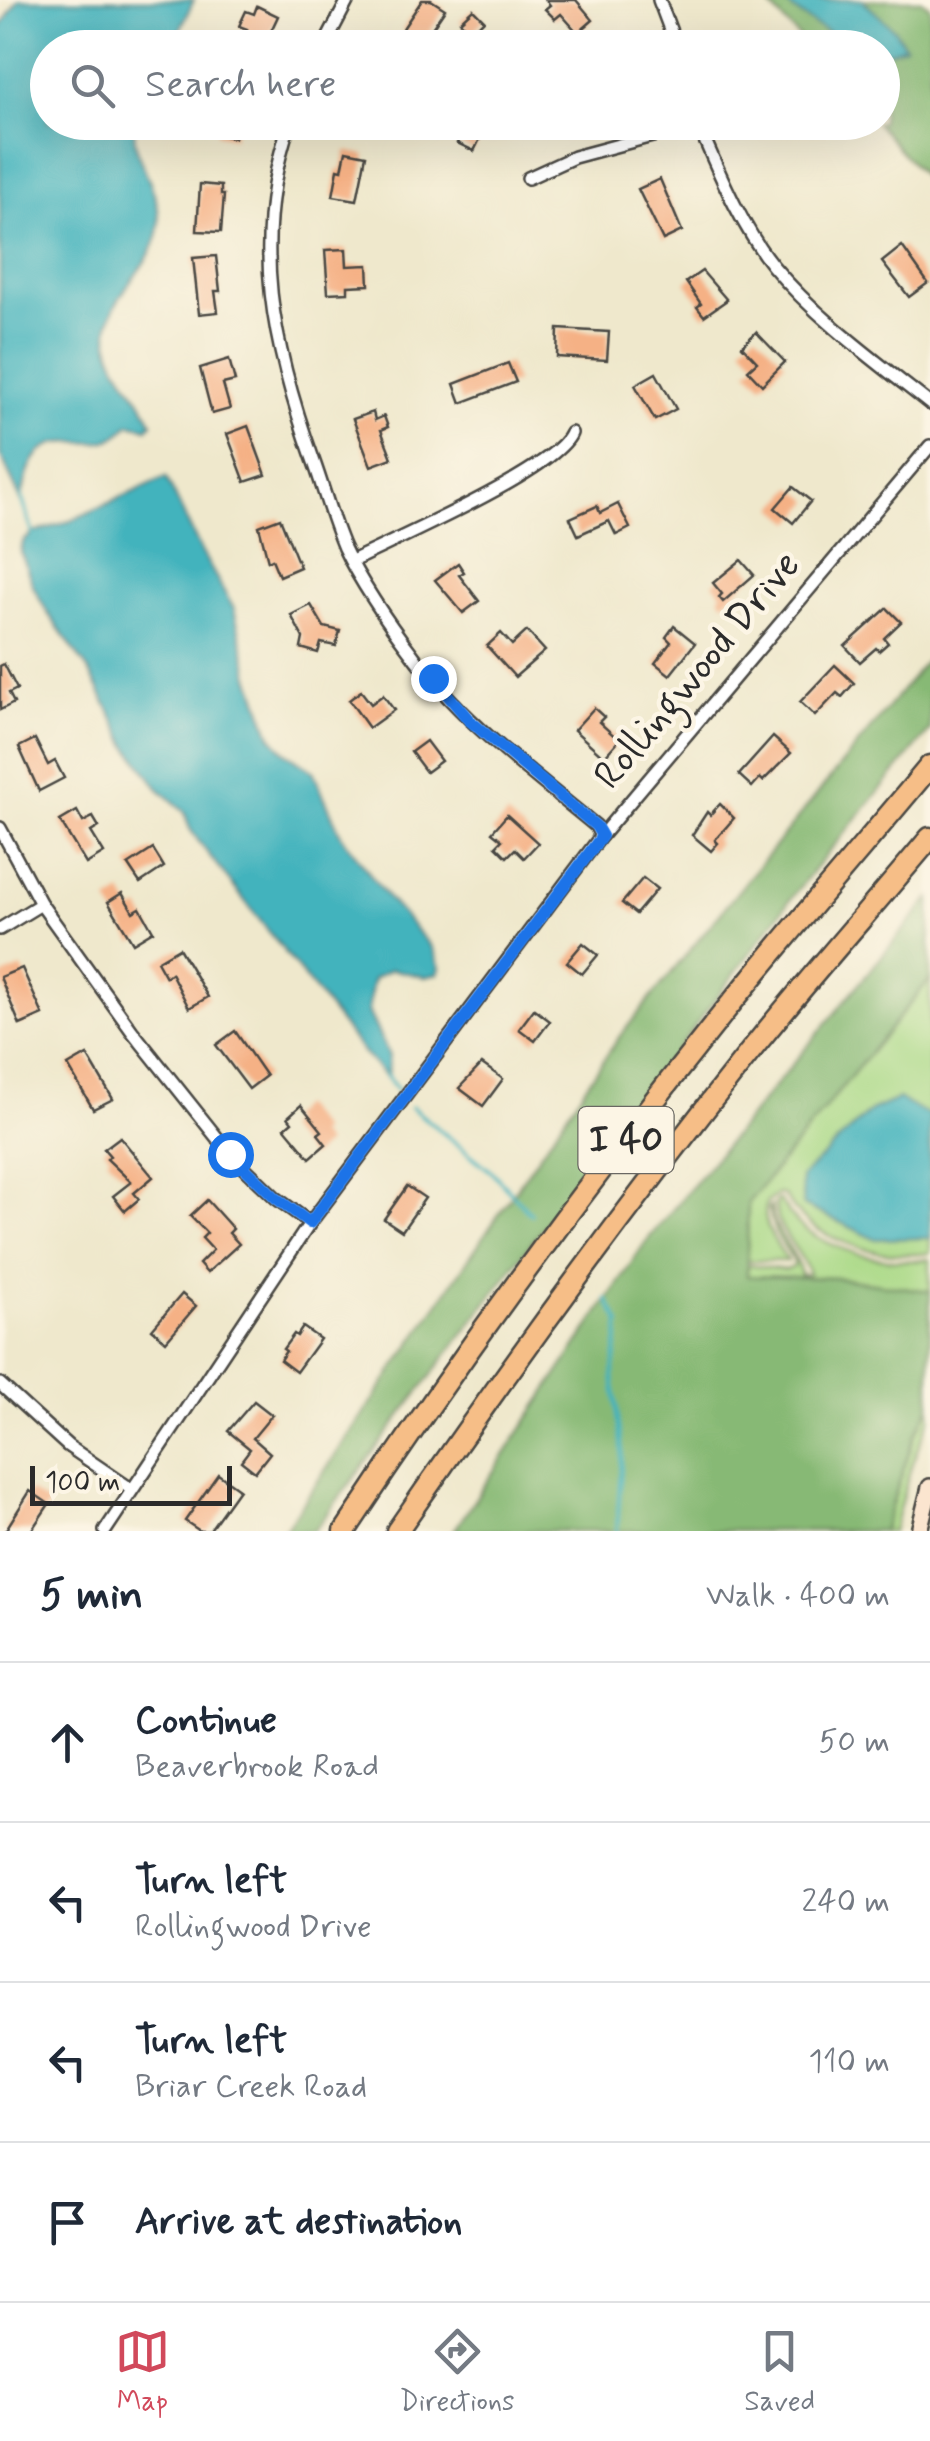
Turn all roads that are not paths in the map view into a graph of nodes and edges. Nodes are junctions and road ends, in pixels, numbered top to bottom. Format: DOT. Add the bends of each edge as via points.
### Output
graph roads {
  1 [pos="348,0"];
  2 [pos="658,0"];
  3 [pos="332,30"];
  4 [pos="670,30"];
  5 [pos="284,140"];
  6 [pos="636,140"];
  7 [pos="705,140"];
  8 [pos="528,178"];
  9 [pos="930,404"];
  10 [pos="572,433"];
  11 [pos="930,446"];
  12 [pos="352,561"];
  13 [pos="930,766"];
  14 [pos="0,828"];
  15 [pos="602,836"];
  16 [pos="930,838"];
  17 [pos="41,904"];
  18 [pos="0,928"];
  19 [pos="310,1223"];
  20 [pos="0,1384"];
  21 [pos="930,1487"];
  22 [pos="132,1490"];
  23 [pos="105,1531"];
  24 [pos="344,1531"];
  25 [pos="397,1531"];
  26 [pos="919,1531"];
  1 -- 3 [label="street"];
  2 -- 4 [label="street"];
  5 -- 12 [label="street" via="268,228 270,308 289,393"];
  6 -- 8 [label="street"];
  7 -- 9 [label="street" via="774,266"];
  10 -- 12 [label="street" via="520,476"];
  11 -- 15 [label="street, Rollingwood Drive"];
  12 -- 15 [label="street" via="410,652 469,720"];
  13 -- 24 [label="highway, I 40" via="726,1011 560,1225"];
  14 -- 17 [label="street"];
  15 -- 19 [label="street, Rollingwood Drive"];
  16 -- 25 [label="highway, I 40" via="750,1051 585,1265"];
  17 -- 18 [label="street"];
  17 -- 19 [label="street" via="230,1154"];
  19 -- 22 [label="street, Rollingwood Drive"];
  20 -- 22 [label="street" via="68,1446"];
  21 -- 26 [label="street"];
  22 -- 23 [label="street, Rollingwood Drive"];
}
